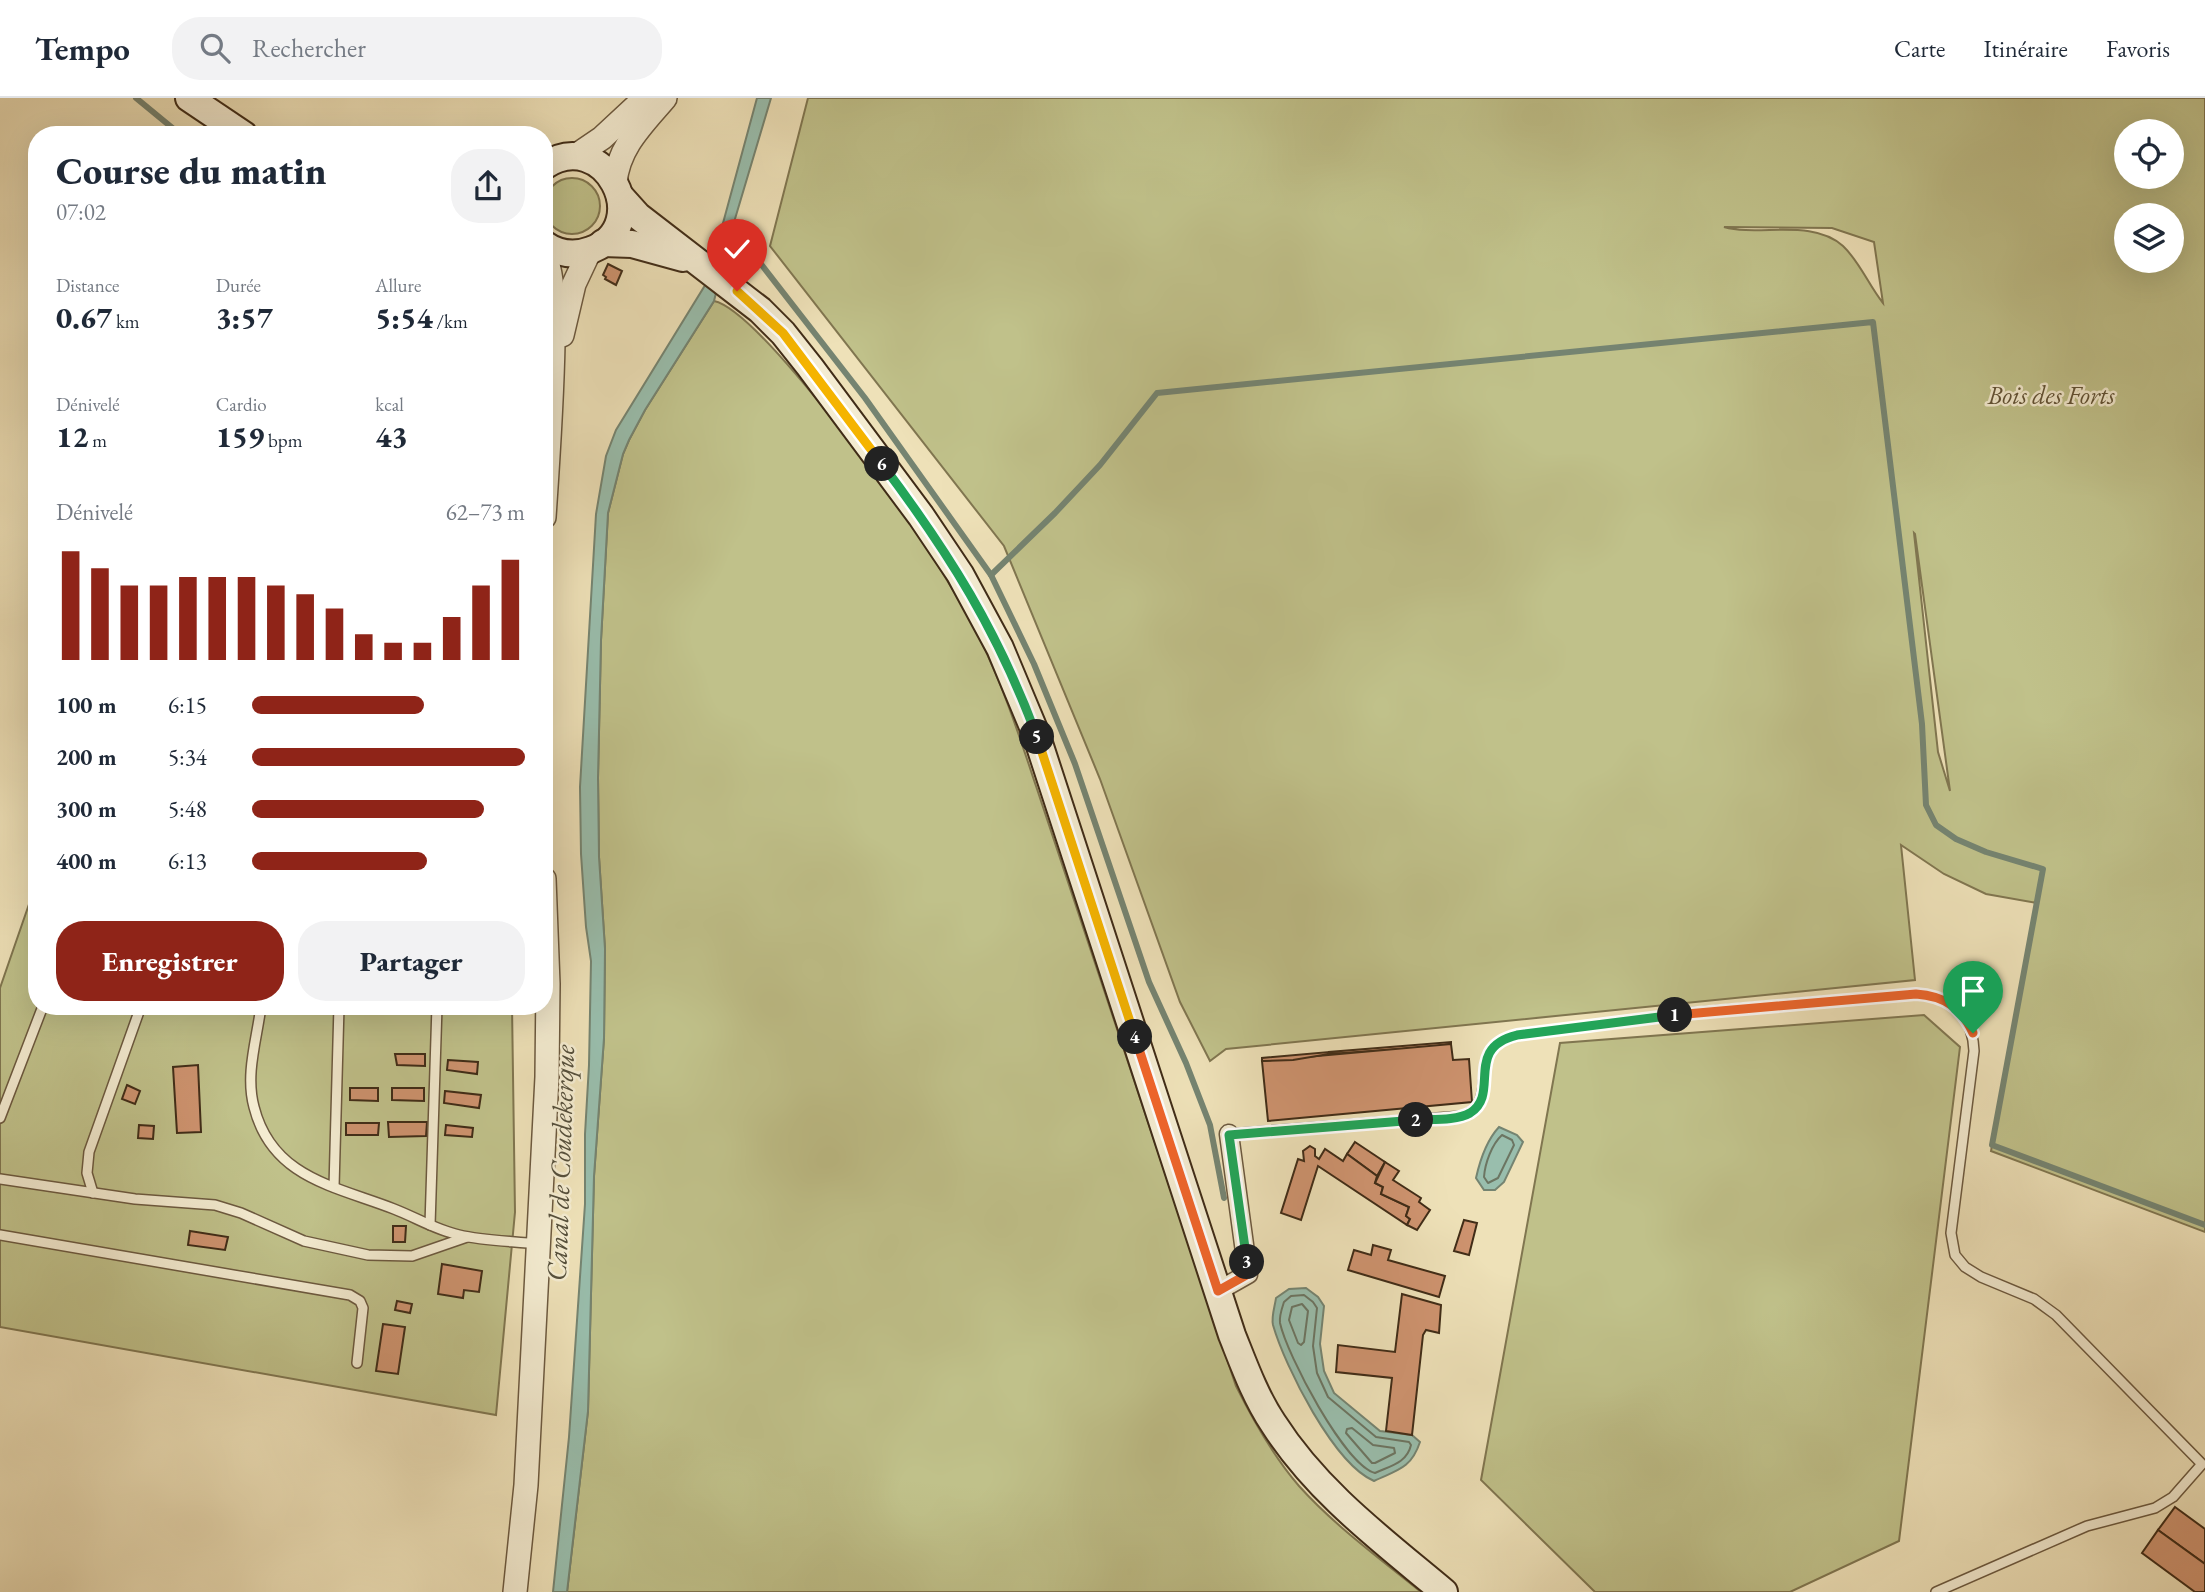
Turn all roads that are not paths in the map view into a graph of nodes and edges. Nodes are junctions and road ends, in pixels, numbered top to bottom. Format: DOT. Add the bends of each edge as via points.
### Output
graph roads {
  1 [pos="189,98"];
  2 [pos="645,98"];
  3 [pos="665,98"];
  4 [pos="231,126"];
  5 [pos="574,157"];
  6 [pos="553,162"];
  7 [pos="618,189"];
  8 [pos="597,247"];
  9 [pos="553,248"];
  10 [pos="699,264"];
  11 [pos="553,382"];
  12 [pos="40,1015"];
  13 [pos="138,1015"];
  14 [pos="260,1015"];
  15 [pos="339,1015"];
  16 [pos="438,1015"];
  17 [pos="548,1015"];
  18 [pos="0,1118"];
  19 [pos="1229,1135"];
  20 [pos="0,1179"];
  21 [pos="334,1187"];
  22 [pos="93,1193"];
  23 [pos="430,1224"];
  24 [pos="0,1235"];
  25 [pos="467,1237"];
  26 [pos="539,1244"];
  27 [pos="1218,1291"];
  28 [pos="356,1363"];
  29 [pos="515,1592"];
  30 [pos="1444,1592"];
  31 [pos="1936,1592"];
  1 -- 4 [label="main road"];
  2 -- 5 [label="street"];
  3 -- 7 [label="street" via="629,141 619,161"];
  5 -- 6 [label="main road"];
  5 -- 7 [label="main road" via="597,163"];
  7 -- 8 [label="main road" via="619,220 613,233"];
  7 -- 10 [label="main road" via="634,212"];
  8 -- 9 [label="main road" via="566,253"];
  8 -- 10 [label="main road" via="632,244"];
  8 -- 11 [label="street" via="580,268 571,295"];
  10 -- 27 [label="main road" via="737,291 788,340 909,499 960,574 1000,648 1036,734"];
  12 -- 18 [label="lane"];
  13 -- 22 [label="lane" via="89,1152 87,1173"];
  14 -- 21 [label="lane" via="251,1076 257,1118 267,1140 284,1159 304,1176"];
  15 -- 21 [label="lane"];
  16 -- 23 [label="lane"];
  17 -- 26 [label="street"];
  19 -- 27 [label="street" via="1248,1274"];
  19 -- 31 [label="lane" via="1463,1116 1480,1102 1491,1049 1502,1039 1517,1035 1690,1013 1905,995 1936,996 1952,1004 1973,1033 1974,1051 1951,1233 1955,1255 1972,1272 2023,1293 2056,1315 2202,1464 2173,1497 2155,1508 2087,1526"];
  20 -- 22 [label="lane"];
  21 -- 23 [label="lane"];
  22 -- 25 [label="lane" via="215,1205 304,1241 385,1257 412,1256"];
  23 -- 25 [label="lane"];
  24 -- 28 [label="lane" via="350,1294 363,1308"];
  25 -- 26 [label="lane"];
  26 -- 29 [label="street" via="526,1485"];
  27 -- 30 [label="main road" via="1254,1389 1294,1453 1335,1500"];
}
